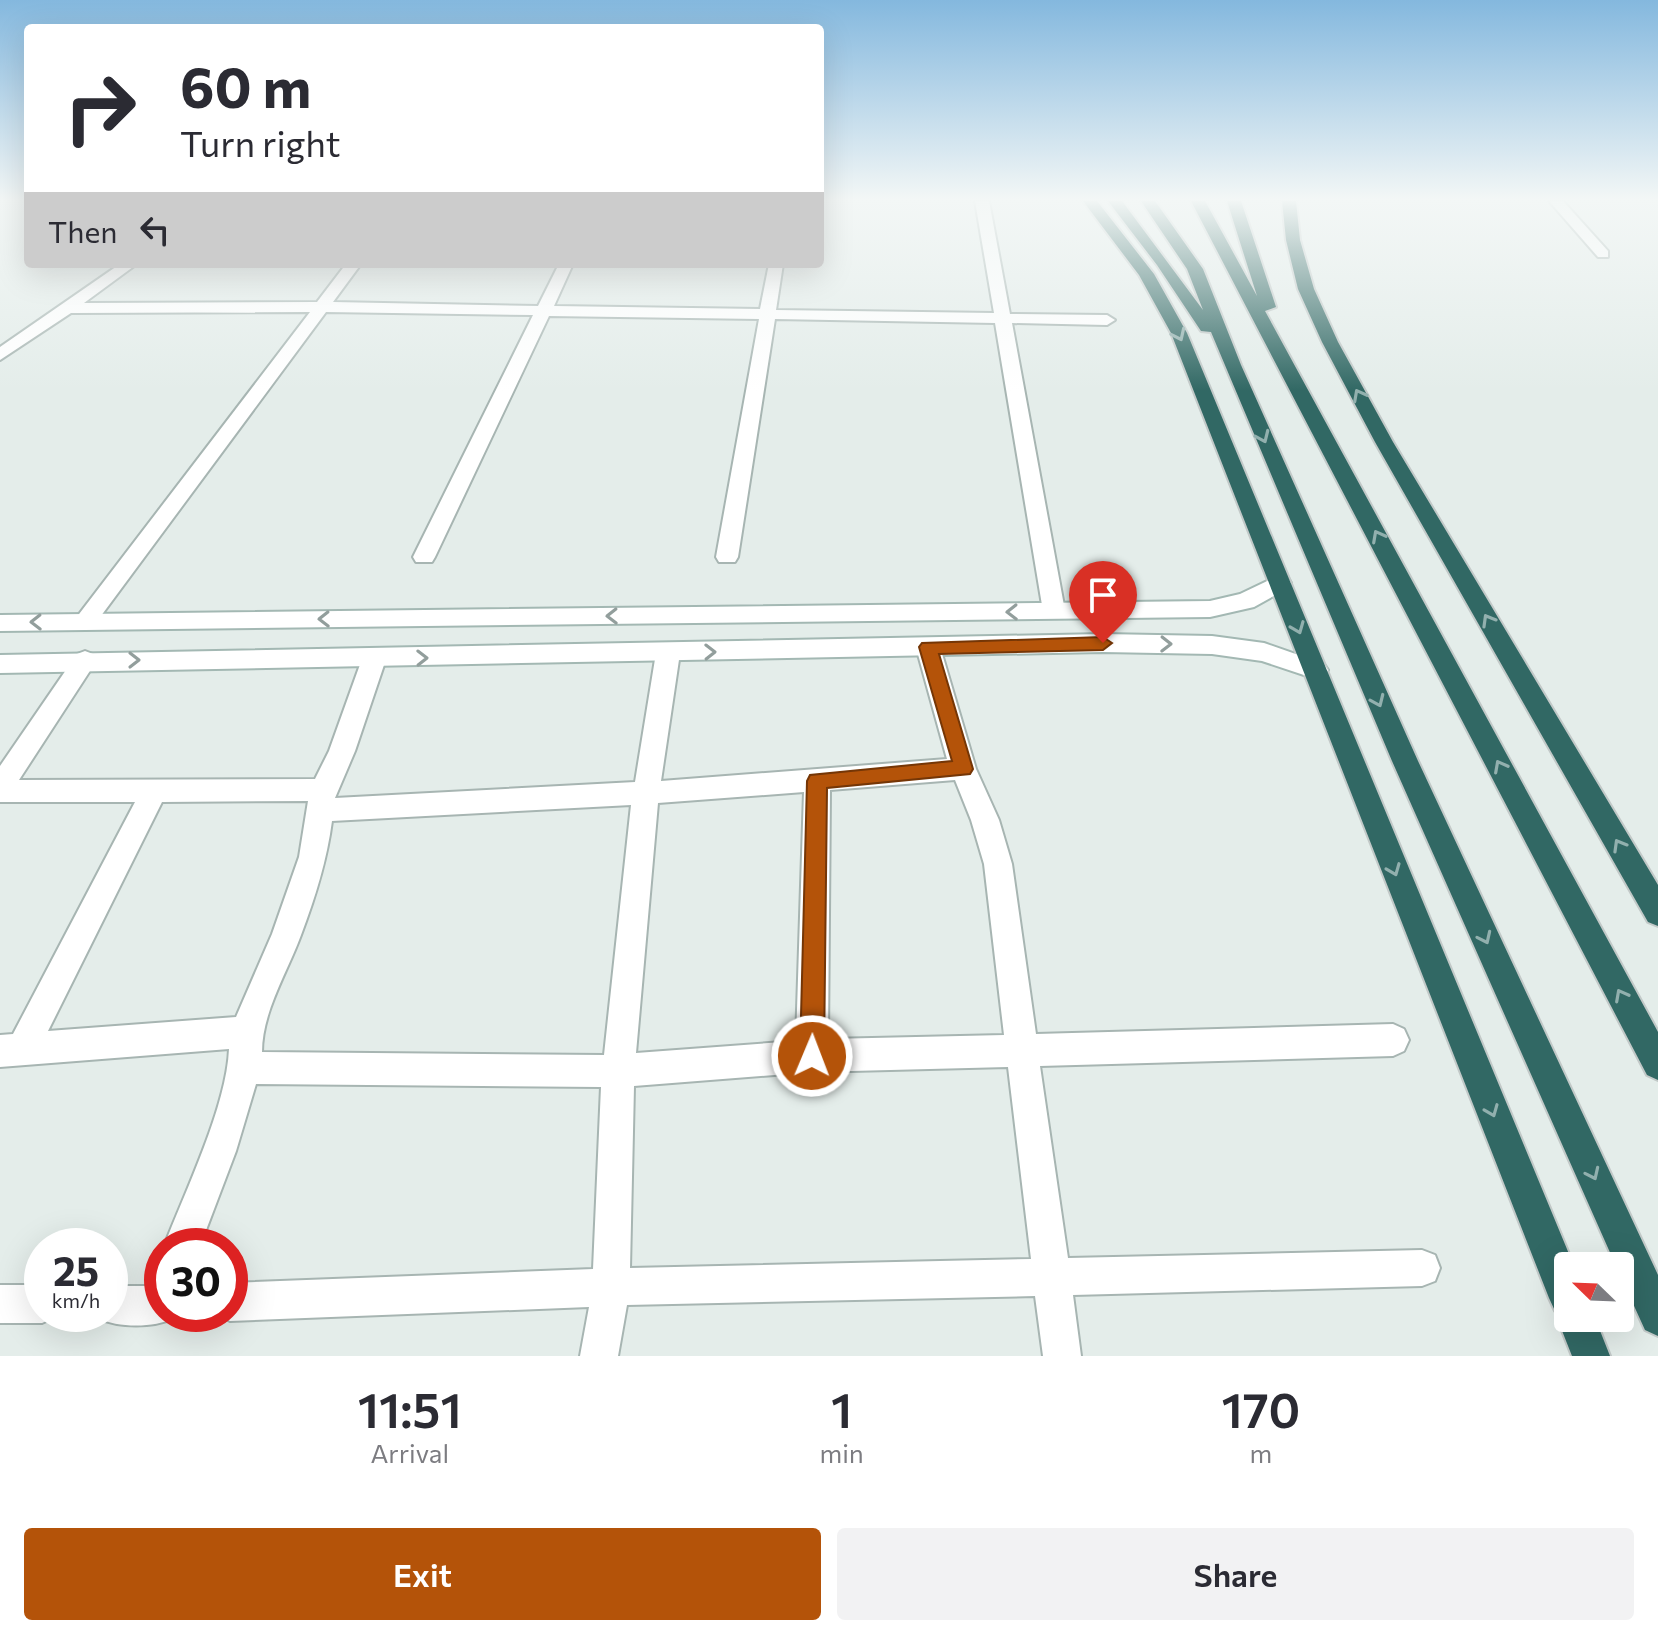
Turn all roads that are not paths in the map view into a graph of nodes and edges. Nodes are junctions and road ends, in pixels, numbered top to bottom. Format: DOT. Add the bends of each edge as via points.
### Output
graph roads {
  1 [pos="993,264"];
  2 [pos="1139,264"];
  3 [pos="1164,264"];
  4 [pos="1192,264"];
  5 [pos="1232,264"];
  6 [pos="1254,264"];
  7 [pos="1299,264"];
  8 [pos="124,268"];
  9 [pos="351,268"];
  10 [pos="564,268"];
  11 [pos="775,268"];
  12 [pos="320,307"];
  13 [pos="67,308"];
  14 [pos="545,311"];
  15 [pos="767,315"];
  16 [pos="1003,318"];
  17 [pos="1107,320"];
  18 [pos="0,355"];
  19 [pos="1286,363"];
  20 [pos="1232,365"];
  21 [pos="424,557"];
  22 [pos="727,557"];
  23 [pos="1280,583"];
  24 [pos="1054,611"];
  25 [pos="84,622"];
  26 [pos="0,623"];
  27 [pos="928,647"];
  28 [pos="668,653"];
  29 [pos="374,659"];
  30 [pos="85,660"];
  31 [pos="0,664"];
  32 [pos="1316,670"];
  33 [pos="963,769"];
  34 [pos="817,781"];
  35 [pos="0,789"];
  36 [pos="154,791"];
  37 [pos="646,793"];
  38 [pos="322,800"];
  39 [pos="1658,912"];
  40 [pos="246,1032"];
  41 [pos="1393,1040"];
  42 [pos="1021,1049"];
  43 [pos="11,1050"];
  44 [pos="812,1056"];
  45 [pos="1658,1064"];
  46 [pos="245,1068"];
  47 [pos="618,1071"];
  48 [pos="189,1228"];
  49 [pos="1554,1263"];
  50 [pos="1422,1268"];
  51 [pos="1054,1277"];
  52 [pos="611,1287"];
  53 [pos="248,1301"];
  54 [pos="0,1304"];
  55 [pos="24,1304"];
  56 [pos="1658,1317"];
  57 [pos="1582,1332"];
  58 [pos="599,1356"];
  59 [pos="1062,1356"];
  60 [pos="1591,1356"];
  1 -- 16 [label="street"];
  2 -- 23 [label="highway, one-way" via="1179,333"];
  3 -- 20 [label="highway"];
  4 -- 20 [label="highway"];
  5 -- 19 [label="highway"];
  6 -- 19 [label="highway"];
  39 -- 7 [label="highway, one-way" via="1384,442 1330,342"];
  8 -- 13 [label="street"];
  9 -- 12 [label="street"];
  10 -- 14 [label="street"];
  11 -- 15 [label="street"];
  12 -- 13 [label="street"];
  12 -- 14 [label="street"];
  12 -- 25 [label="street"];
  13 -- 18 [label="street"];
  14 -- 15 [label="street"];
  14 -- 21 [label="street"];
  15 -- 16 [label="street"];
  15 -- 22 [label="street"];
  16 -- 17 [label="street"];
  16 -- 24 [label="street"];
  45 -- 19 [label="highway, one-way"];
  20 -- 56 [label="highway, one-way" via="1411,775"];
  23 -- 24 [label="street" via="1246,601 1210,609"];
  23 -- 32 [label="highway, one-way"];
  24 -- 25 [label="street, one-way"];
  25 -- 26 [label="street, one-way"];
  28 -- 27 [label="street, one-way"];
  27 -- 32 [label="street, one-way" via="1212,645 1264,652"];
  27 -- 33 [label="street"];
  29 -- 28 [label="street, one-way"];
  28 -- 37 [label="street"];
  30 -- 29 [label="street, one-way"];
  29 -- 38 [label="street"];
  30 -- 31 [label="street"];
  30 -- 35 [label="street"];
  32 -- 49 [label="highway, one-way"];
  33 -- 34 [label="street"];
  33 -- 42 [label="street" via="998,864"];
  34 -- 37 [label="street"];
  34 -- 44 [label="street"];
  35 -- 36 [label="street"];
  36 -- 38 [label="street"];
  36 -- 43 [label="street"];
  37 -- 38 [label="street"];
  37 -- 47 [label="street"];
  38 -- 40 [label="street" via="313,857"];
  40 -- 43 [label="street"];
  40 -- 46 [label="street"];
  41 -- 42 [label="street"];
  42 -- 44 [label="street"];
  42 -- 51 [label="street"];
  44 -- 47 [label="street"];
  46 -- 47 [label="street"];
  46 -- 48 [label="street"];
  47 -- 52 [label="street"];
  50 -- 51 [label="street"];
  51 -- 52 [label="street"];
  51 -- 59 [label="street"];
  52 -- 53 [label="street"];
  52 -- 58 [label="street"];
  54 -- 55 [label="street"];
  57 -- 60 [label="highway"];
}
